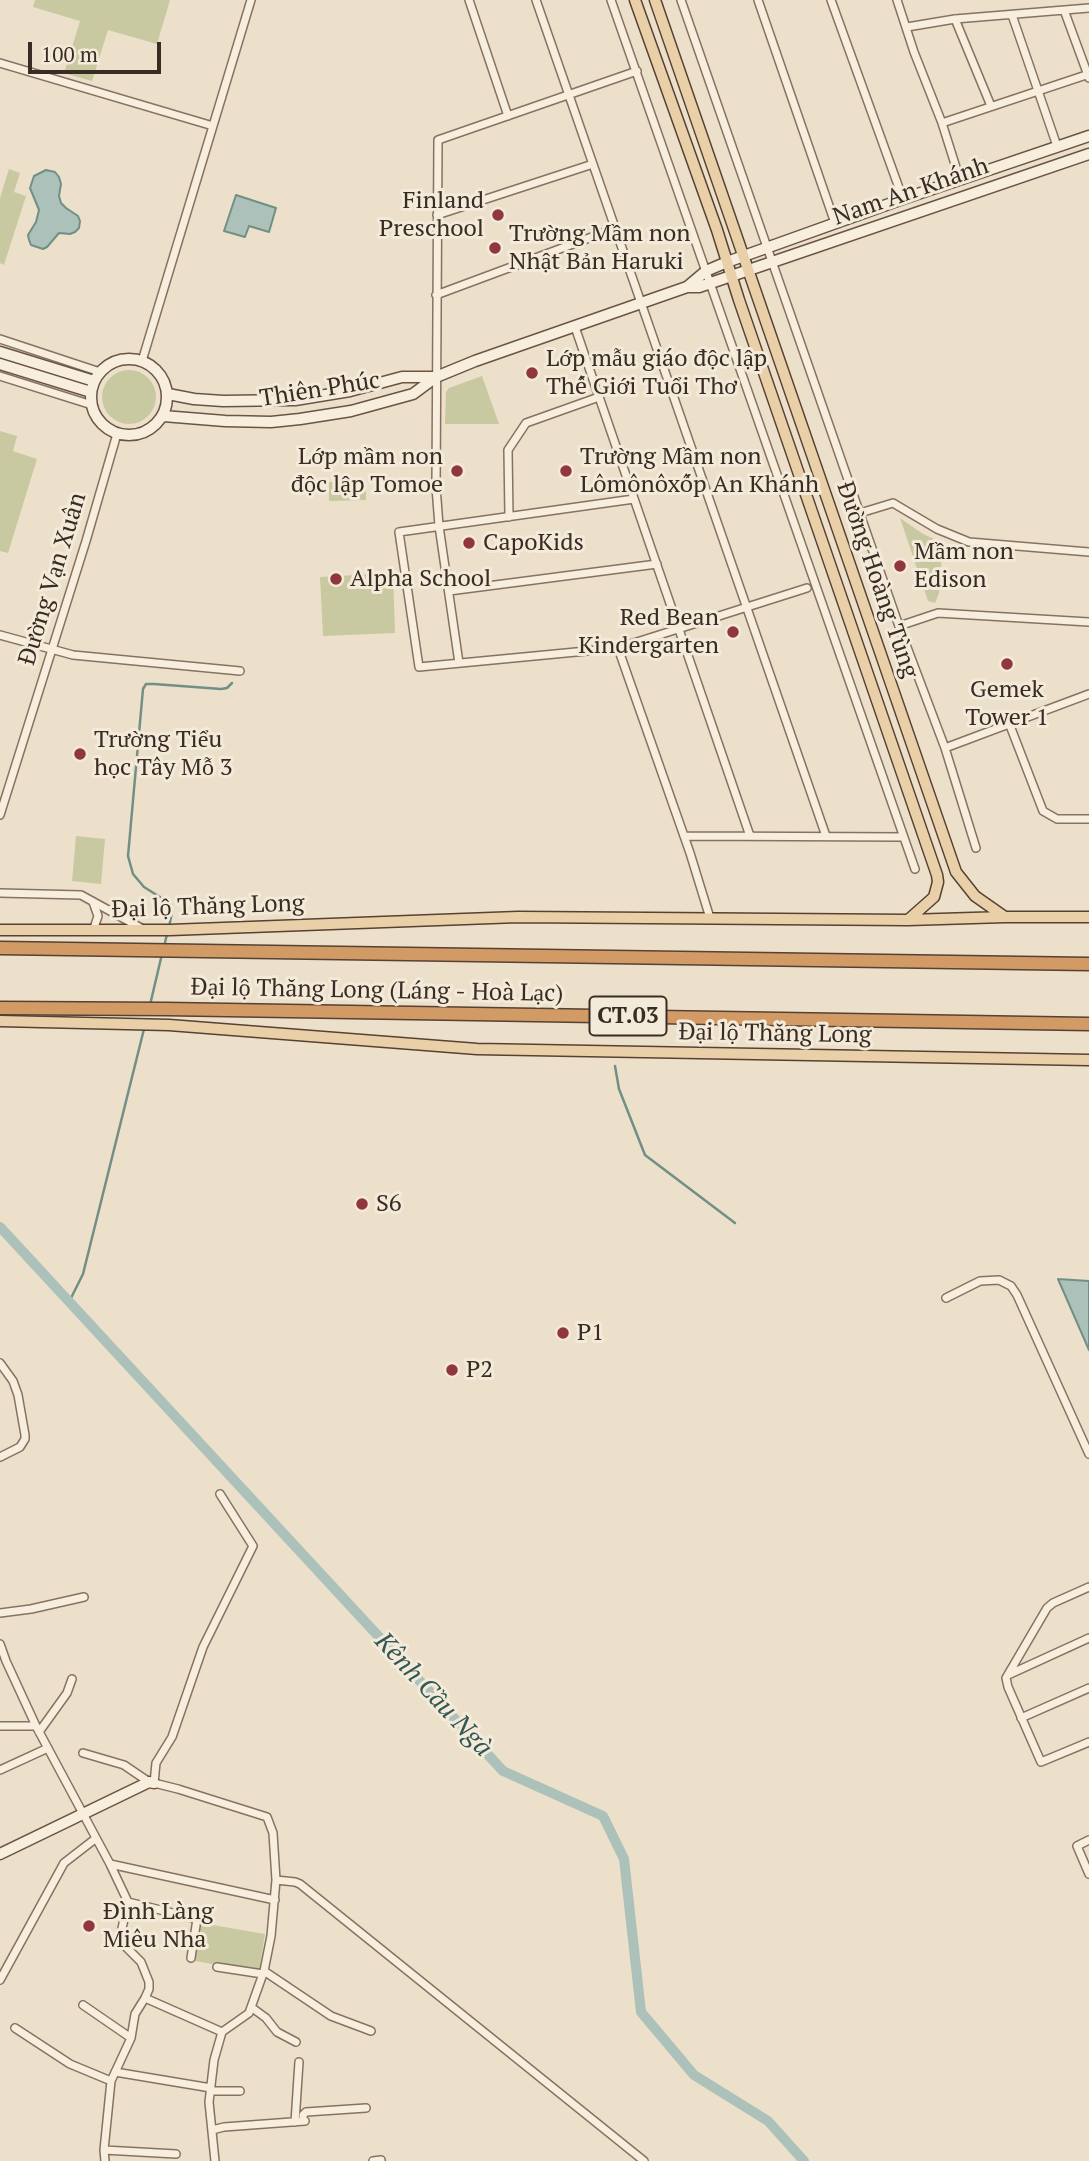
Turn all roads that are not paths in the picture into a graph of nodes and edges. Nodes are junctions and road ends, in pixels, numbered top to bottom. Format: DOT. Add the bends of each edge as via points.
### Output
graph roads {
  1 [pos="251,0"];
  2 [pos="469,0"];
  3 [pos="536,0"];
  4 [pos="611,0"];
  5 [pos="635,0"];
  6 [pos="655,0"];
  7 [pos="681,0"];
  8 [pos="758,0"];
  9 [pos="831,0"];
  10 [pos="897,0"];
  11 [pos="1089,8"];
  12 [pos="1063,10"];
  13 [pos="1012,15"];
  14 [pos="955,19"];
  15 [pos="907,27"];
  16 [pos="0,63"];
  17 [pos="637,71"];
  18 [pos="1088,76"];
  19 [pos="1039,90"];
  20 [pos="569,95"];
  21 [pos="991,106"];
  22 [pos="508,116"];
  23 [pos="942,123"];
  24 [pos="213,126"];
  25 [pos="1089,136"];
  26 [pos="1057,146"];
  27 [pos="1089,154"];
  28 [pos="593,164"];
  29 [pos="960,180"];
  30 [pos="903,199"];
  31 [pos="873,210"];
  32 [pos="436,215"];
  33 [pos="835,223"];
  34 [pos="878,225"];
  35 [pos="616,228"];
  36 [pos="767,248"];
  37 [pos="743,257"];
  38 [pos="772,261"];
  39 [pos="727,262"];
  40 [pos="747,269"];
  41 [pos="706,271"];
  42 [pos="731,275"];
  43 [pos="710,283"];
  44 [pos="687,287"];
  45 [pos="436,295"];
  46 [pos="642,303"];
  47 [pos="575,327"];
  48 [pos="0,339"];
  49 [pos="0,352"];
  50 [pos="142,360"];
  51 [pos="0,364"];
  52 [pos="0,376"];
  53 [pos="62,377"];
  54 [pos="436,377"];
  55 [pos="95,382"];
  56 [pos="168,394"];
  57 [pos="599,397"];
  58 [pos="92,405"];
  59 [pos="163,416"];
  60 [pos="117,433"];
  61 [pos="634,499"];
  62 [pos="860,513"];
  63 [pos="509,517"];
  64 [pos="439,527"];
  65 [pos="1089,552"];
  66 [pos="657,564"];
  67 [pos="807,587"];
  68 [pos="449,591"];
  69 [pos="747,607"];
  70 [pos="1089,622"];
  71 [pos="899,626"];
  72 [pos="679,629"];
  73 [pos="0,635"];
  74 [pos="618,648"];
  75 [pos="52,650"];
  76 [pos="459,663"];
  77 [pos="240,671"];
  78 [pos="1089,694"];
  79 [pos="1009,723"];
  80 [pos="945,748"];
  81 [pos="0,815"];
  82 [pos="1089,819"];
  83 [pos="684,836"];
  84 [pos="750,836"];
  85 [pos="826,836"];
  86 [pos="903,837"];
  87 [pos="976,848"];
  88 [pos="915,869"];
  89 [pos="0,893"];
  90 [pos="90,899"];
  91 [pos="1005,917"];
  92 [pos="1089,917"];
  93 [pos="709,918"];
  94 [pos="908,920"];
  95 [pos="0,930"];
  96 [pos="93,931"];
  97 [pos="148,931"];
  98 [pos="0,947"];
  99 [pos="1089,964"];
  100 [pos="0,1008"];
  101 [pos="0,1021"];
  102 [pos="1089,1024"];
  103 [pos="1089,1060"];
  104 [pos="946,1298"];
  105 [pos="0,1363"];
  106 [pos="1089,1454"];
  107 [pos="0,1457"];
  108 [pos="220,1494"];
  109 [pos="1089,1587"];
  110 [pos="85,1597"];
  111 [pos="0,1613"];
  112 [pos="1089,1639"];
  113 [pos="0,1644"];
  114 [pos="1008,1675"];
  115 [pos="72,1679"];
  116 [pos="1089,1688"];
  117 [pos="1021,1718"];
  118 [pos="0,1726"];
  119 [pos="38,1729"];
  120 [pos="1089,1742"];
  121 [pos="48,1748"];
  122 [pos="83,1753"];
  123 [pos="0,1770"];
  124 [pos="151,1782"];
  125 [pos="83,1814"];
  126 [pos="95,1839"];
  127 [pos="1089,1840"];
  128 [pos="0,1854"];
  129 [pos="110,1864"];
  130 [pos="1089,1874"];
  131 [pos="276,1880"];
  132 [pos="275,1900"];
  133 [pos="128,1902"];
  134 [pos="191,1958"];
  135 [pos="217,1967"];
  136 [pos="264,1972"];
  137 [pos="0,1980"];
  138 [pos="145,1998"];
  139 [pos="83,2006"];
  140 [pos="251,2007"];
  141 [pos="15,2028"];
  142 [pos="371,2031"];
  143 [pos="222,2032"];
  144 [pos="131,2038"];
  145 [pos="296,2042"];
  146 [pos="299,2062"];
  147 [pos="115,2072"];
  148 [pos="111,2081"];
  149 [pos="211,2090"];
  150 [pos="240,2091"];
  151 [pos="366,2108"];
  152 [pos="301,2122"];
  153 [pos="212,2130"];
  154 [pos="104,2150"];
  155 [pos="176,2154"];
  156 [pos="381,2160"];
  157 [pos="106,2161"];
  158 [pos="215,2161"];
  159 [pos="373,2161"];
  160 [pos="644,2161"];
  1 -- 24 [label="street"];
  2 -- 22 [label="street"];
  3 -- 20 [label="street"];
  4 -- 17 [label="street"];
  5 -- 39 [label="main road, Đường Hoàng Tùng"];
  6 -- 37 [label="main road, Đường Hoàng Tùng"];
  7 -- 36 [label="street"];
  8 -- 33 [label="street"];
  9 -- 30 [label="street"];
  10 -- 15 [label="street"];
  11 -- 12 [label="street"];
  12 -- 13 [label="street"];
  12 -- 18 [label="street"];
  13 -- 14 [label="street"];
  13 -- 19 [label="street"];
  14 -- 15 [label="street"];
  14 -- 21 [label="street"];
  15 -- 23 [label="street"];
  16 -- 24 [label="street"];
  17 -- 20 [label="street"];
  17 -- 41 [label="street"];
  18 -- 19 [label="street"];
  19 -- 21 [label="street"];
  19 -- 26 [label="street"];
  20 -- 22 [label="street"];
  20 -- 28 [label="street"];
  21 -- 23 [label="street"];
  22 -- 32 [label="street" via="438,140"];
  23 -- 29 [label="street"];
  24 -- 50 [label="street"];
  25 -- 26 [label="street, Nam An Khánh"];
  26 -- 29 [label="street, Nam An Khánh"];
  27 -- 34 [label="street, Nam An Khánh"];
  28 -- 32 [label="street"];
  28 -- 35 [label="street"];
  29 -- 30 [label="street, Nam An Khánh"];
  30 -- 31 [label="street, Nam An Khánh"];
  31 -- 33 [label="street, Nam An Khánh"];
  31 -- 34 [label="street"];
  32 -- 45 [label="street"];
  33 -- 36 [label="street, Nam An Khánh"];
  34 -- 38 [label="street, Nam An Khánh"];
  35 -- 45 [label="street"];
  35 -- 46 [label="street"];
  36 -- 37 [label="street, Thiên Phúc"];
  36 -- 38 [label="street"];
  37 -- 39 [label="street, Thiên Phúc"];
  37 -- 40 [label="main road, Đường Hoàng Tùng"];
  38 -- 40 [label="street, Nam An Khánh"];
  38 -- 62 [label="street"];
  39 -- 41 [label="street, Thiên Phúc"];
  39 -- 42 [label="main road, Đường Hoàng Tùng"];
  40 -- 42 [label="street, Nam An Khánh"];
  40 -- 91 [label="main road, Đường Hoàng Tùng" via="956,872 975,896"];
  41 -- 43 [label="street"];
  41 -- 44 [label="street, Thiên Phúc"];
  42 -- 43 [label="street, Thiên Phúc"];
  42 -- 94 [label="main road, Đường Hoàng Tùng" via="937,875 934,897"];
  43 -- 44 [label="street, Thiên Phúc"];
  43 -- 86 [label="street"];
  44 -- 46 [label="street, Thiên Phúc"];
  45 -- 54 [label="street"];
  46 -- 47 [label="street, Thiên Phúc"];
  46 -- 69 [label="street"];
  47 -- 54 [label="street, Thiên Phúc"];
  47 -- 57 [label="street"];
  48 -- 55 [label="street"];
  49 -- 53 [label="street"];
  50 -- 55 [label="street" via="119,360 106,367"];
  50 -- 56 [label="street" via="160,373"];
  51 -- 53 [label="street"];
  52 -- 58 [label="street"];
  53 -- 55 [label="street"];
  54 -- 56 [label="street, Thiên Phúc" via="402,377 295,400 223,401"];
  54 -- 59 [label="street, Thiên Phúc" via="413,394 300,419 225,421"];
  54 -- 64 [label="street"];
  55 -- 58 [label="street"];
  56 -- 59 [label="street"];
  57 -- 61 [label="street"];
  57 -- 63 [label="street" via="526,424 508,450"];
  58 -- 60 [label="street" via="99,421"];
  59 -- 60 [label="street" via="146,431"];
  60 -- 75 [label="street, Đường Vạn Xuân"];
  61 -- 63 [label="street"];
  61 -- 66 [label="street"];
  62 -- 65 [label="street" via="893,503 969,542"];
  62 -- 71 [label="street"];
  63 -- 64 [label="street"];
  64 -- 68 [label="street"];
  64 -- 76 [label="street" via="399,532 419,667"];
  66 -- 68 [label="street"];
  66 -- 72 [label="street"];
  67 -- 69 [label="street"];
  68 -- 76 [label="street"];
  69 -- 72 [label="street"];
  69 -- 85 [label="street"];
  70 -- 71 [label="street" via="938,613"];
  71 -- 80 [label="street"];
  72 -- 74 [label="street"];
  72 -- 84 [label="street"];
  73 -- 75 [label="street"];
  74 -- 76 [label="street"];
  74 -- 83 [label="street"];
  75 -- 77 [label="street"];
  75 -- 81 [label="street, Đường Vạn Xuân"];
  78 -- 79 [label="street"];
  79 -- 80 [label="street"];
  79 -- 82 [label="street" via="1043,811 1057,819"];
  80 -- 87 [label="street"];
  83 -- 84 [label="street"];
  83 -- 93 [label="street"];
  84 -- 85 [label="street"];
  85 -- 86 [label="street"];
  86 -- 88 [label="street"];
  89 -- 90 [label="street" via="68,894"];
  90 -- 96 [label="street" via="98,910"];
  90 -- 97 [label="street"];
  91 -- 92 [label="main road, Đại lộ Thăng Long"];
  91 -- 94 [label="main road, Đại lộ Thăng Long"];
  93 -- 94 [label="main road, Đại lộ Thăng Long"];
  93 -- 97 [label="main road, Đại lộ Thăng Long" via="518,917"];
  95 -- 96 [label="main road, Đại lộ Thăng Long"];
  96 -- 97 [label="main road, Đại lộ Thăng Long"];
  98 -- 99 [label="highway, Đại lộ Thăng Long (Láng - Hoà Lạc)"];
  100 -- 102 [label="highway, Đại lộ Thăng Long (Láng - Hoà Lạc) / CT.03"];
  101 -- 103 [label="main road, Đại lộ Thăng Long" via="169,1025 477,1049"];
  104 -- 106 [label="street" via="980,1281 999,1280 1011,1286"];
  105 -- 107 [label="street" via="18,1395 25,1435 20,1447"];
  108 -- 124 [label="street" via="253,1545 203,1647"];
  109 -- 114 [label="street" via="1046,1608"];
  110 -- 111 [label="street"];
  112 -- 114 [label="street"];
  113 -- 119 [label="street"];
  114 -- 117 [label="street"];
  115 -- 119 [label="street" via="67,1693"];
  116 -- 117 [label="street"];
  117 -- 120 [label="street" via="1041,1762"];
  118 -- 119 [label="street"];
  119 -- 121 [label="street"];
  121 -- 123 [label="street"];
  121 -- 125 [label="street"];
  122 -- 124 [label="street" via="124,1766"];
  124 -- 125 [label="street"];
  124 -- 131 [label="street" via="267,1816 273,1833"];
  125 -- 126 [label="street"];
  125 -- 128 [label="street"];
  126 -- 129 [label="street"];
  126 -- 137 [label="street" via="65,1863"];
  127 -- 130 [label="street" via="1077,1846"];
  129 -- 132 [label="street"];
  129 -- 133 [label="street"];
  131 -- 132 [label="street"];
  131 -- 160 [label="street" via="300,1885"];
  132 -- 136 [label="street"];
  133 -- 134 [label="street" via="197,1919"];
  133 -- 138 [label="street" via="120,1937 146,1972 149,1989"];
  135 -- 136 [label="street"];
  136 -- 140 [label="street"];
  136 -- 142 [label="street" via="331,2016"];
  138 -- 143 [label="street"];
  138 -- 144 [label="street" via="135,2014"];
  139 -- 144 [label="street"];
  140 -- 143 [label="street"];
  140 -- 145 [label="street" via="276,2032"];
  141 -- 148 [label="street" via="70,2064"];
  143 -- 149 [label="street"];
  144 -- 147 [label="street"];
  146 -- 152 [label="street"];
  147 -- 148 [label="street"];
  147 -- 149 [label="street"];
  148 -- 154 [label="street"];
  149 -- 150 [label="street"];
  149 -- 153 [label="street"];
  151 -- 152 [label="street" via="306,2112"];
  152 -- 153 [label="street"];
  153 -- 158 [label="street"];
  154 -- 155 [label="street"];
  154 -- 157 [label="street"];
  156 -- 159 [label="street"];
}
